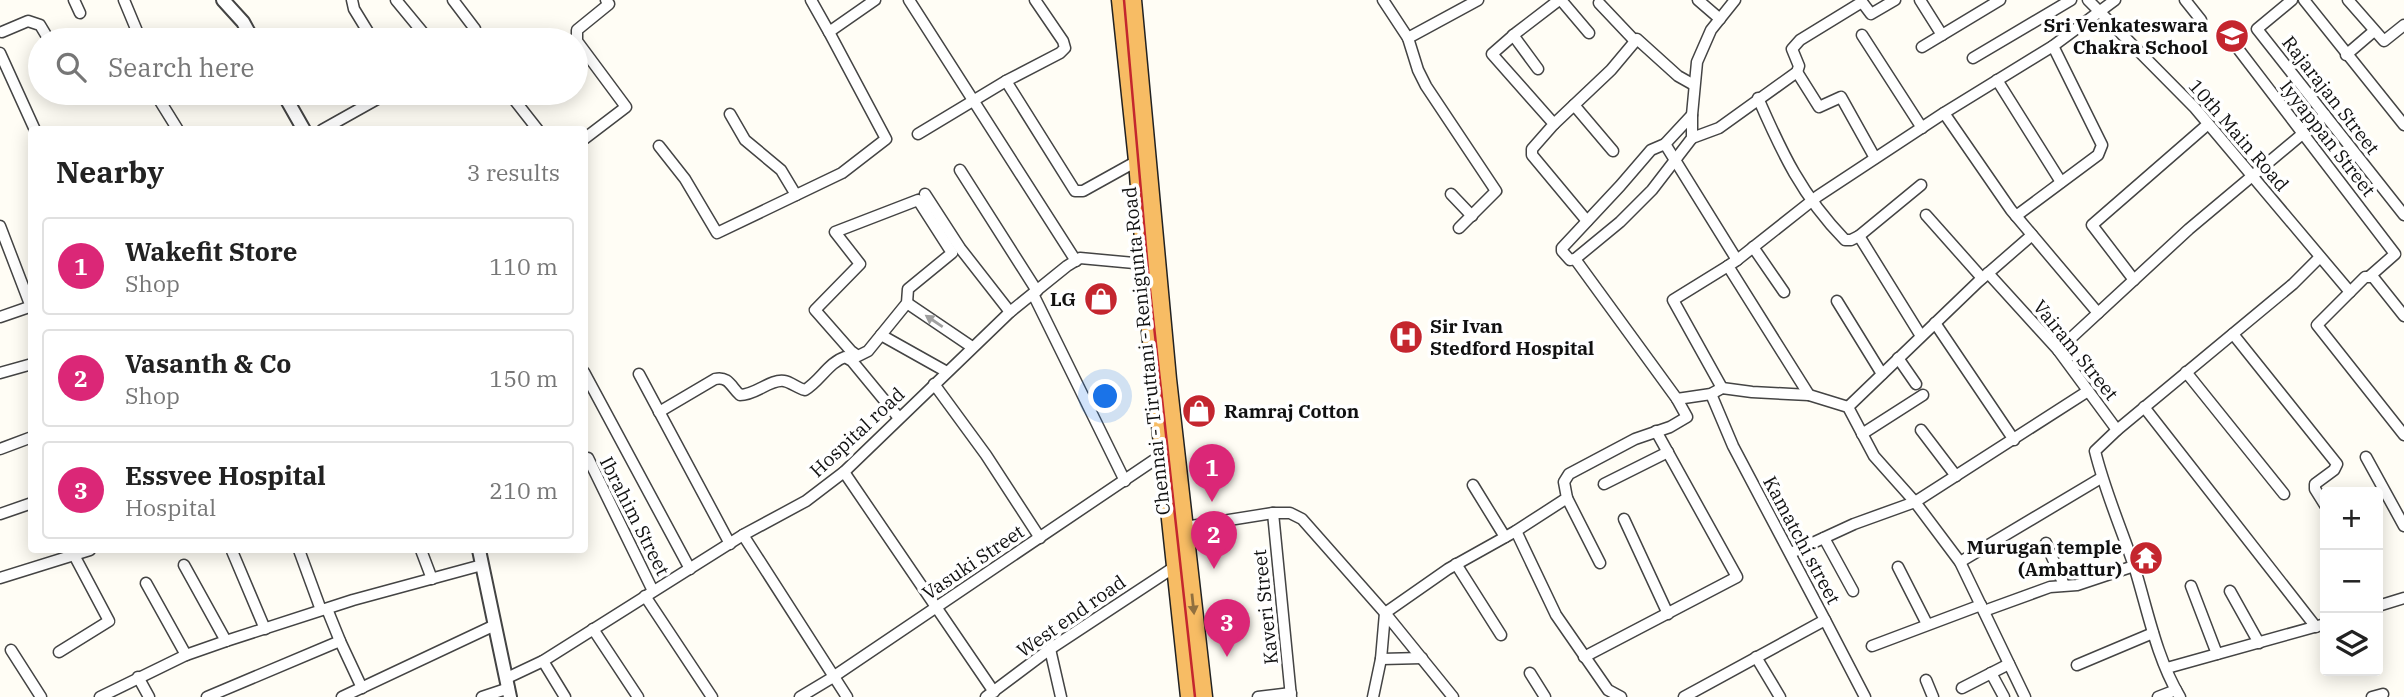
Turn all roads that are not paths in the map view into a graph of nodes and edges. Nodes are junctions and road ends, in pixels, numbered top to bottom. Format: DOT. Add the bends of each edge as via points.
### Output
graph roads {
  1 [pos="74,0"];
  2 [pos="124,0"];
  3 [pos="223,0"];
  4 [pos="352,0"];
  5 [pos="396,0"];
  6 [pos="453,0"];
  7 [pos="811,0"];
  8 [pos="875,0"];
  9 [pos="909,0"];
  10 [pos="1035,0"];
  11 [pos="1120,0"];
  12 [pos="1133,0"];
  13 [pos="1383,0"];
  14 [pos="1478,0"];
  15 [pos="1560,0"];
  16 [pos="1698,0"];
  17 [pos="1735,0"];
  18 [pos="1895,0"];
  19 [pos="1920,0"];
  20 [pos="2000,0"];
  21 [pos="2071,0"];
  22 [pos="2088,0"];
  23 [pos="2115,0"];
  24 [pos="2185,0"];
  25 [pos="2292,0"];
  26 [pos="2304,0"];
  27 [pos="2348,0"];
  28 [pos="610,1"];
  29 [pos="1598,3"];
  30 [pos="2099,10"];
  31 [pos="80,13"];
  32 [pos="1720,19"];
  33 [pos="2201,20"];
  34 [pos="2404,25"];
  35 [pos="42,28"];
  36 [pos="136,28"];
  37 [pos="246,28"];
  38 [pos="366,28"];
  39 [pos="419,28"];
  40 [pos="474,28"];
  41 [pos="579,28"];
  42 [pos="2374,31"];
  43 [pos="1,32"];
  44 [pos="829,32"];
  45 [pos="1589,33"];
  46 [pos="1862,35"];
  47 [pos="1942,35"];
  48 [pos="1513,36"];
  49 [pos="1408,38"];
  50 [pos="1634,40"];
  51 [pos="2053,46"];
  52 [pos="1922,47"];
  53 [pos="2239,50"];
  54 [pos="0,52"];
  55 [pos="2346,55"];
  56 [pos="588,56"];
  57 [pos="1973,58"];
  58 [pos="1538,69"];
  59 [pos="1797,72"];
  60 [pos="1997,80"];
  61 [pos="1006,81"];
  62 [pos="1694,85"];
  63 [pos="1758,98"];
  64 [pos="974,100"];
  65 [pos="162,105"];
  66 [pos="290,105"];
  67 [pos="367,105"];
  68 [pos="518,105"];
  69 [pos="1574,105"];
  70 [pos="1944,113"];
  71 [pos="730,114"];
  72 [pos="1692,115"];
  73 [pos="2325,115"];
  74 [pos="1554,124"];
  75 [pos="2207,125"];
  76 [pos="2404,125"];
  77 [pos="32,126"];
  78 [pos="174,126"];
  79 [pos="302,126"];
  80 [pos="329,126"];
  81 [pos="535,126"];
  82 [pos="1922,128"];
  83 [pos="2302,133"];
  84 [pos="918,134"];
  85 [pos="588,136"];
  86 [pos="1692,138"];
  87 [pos="1665,144"];
  88 [pos="659,146"];
  89 [pos="1614,151"];
  90 [pos="1875,158"];
  91 [pos="1137,161"];
  92 [pos="1674,161"];
  93 [pos="960,170"];
  94 [pos="2251,176"];
  95 [pos="2061,182"];
  96 [pos="1921,185"];
  97 [pos="925,194"];
  98 [pos="1451,194"];
  99 [pos="796,195"];
  100 [pos="1811,202"];
  101 [pos="1927,215"];
  102 [pos="2404,215"];
  103 [pos="1472,216"];
  104 [pos="2015,216"];
  105 [pos="1587,220"];
  106 [pos="0,226"];
  107 [pos="1459,228"];
  108 [pos="2032,235"];
  109 [pos="1859,236"];
  110 [pos="1753,247"];
  111 [pos="2320,257"];
  112 [pos="1575,259"];
  113 [pos="1076,261"];
  114 [pos="1732,263"];
  115 [pos="1145,264"];
  116 [pos="1985,275"];
  117 [pos="2370,276"];
  118 [pos="2134,280"];
  119 [pos="1035,292"];
  120 [pos="1784,292"];
  121 [pos="2350,292"];
  122 [pos="28,299"];
  123 [pos="1837,301"];
  124 [pos="907,303"];
  125 [pos="28,308"];
  126 [pos="1010,312"];
  127 [pos="2098,313"];
  128 [pos="2404,316"];
  129 [pos="0,317"];
  130 [pos="1935,323"];
  131 [pos="2233,334"];
  132 [pos="881,335"];
  133 [pos="1921,337"];
  134 [pos="972,347"];
  135 [pos="2058,350"];
  136 [pos="1898,358"];
  137 [pos="28,365"];
  138 [pos="947,372"];
  139 [pos="2186,372"];
  140 [pos="0,373"];
  141 [pos="639,374"];
  142 [pos="1882,374"];
  143 [pos="588,379"];
  144 [pos="934,384"];
  145 [pos="1916,384"];
  146 [pos="1722,388"];
  147 [pos="2088,391"];
  148 [pos="1711,394"];
  149 [pos="1809,395"];
  150 [pos="1923,395"];
  151 [pos="1677,399"];
  152 [pos="1848,407"];
  153 [pos="2144,407"];
  154 [pos="659,412"];
  155 [pos="899,418"];
  156 [pos="1921,430"];
  157 [pos="2117,430"];
  158 [pos="1656,431"];
  159 [pos="1862,434"];
  160 [pos="2404,435"];
  161 [pos="28,438"];
  162 [pos="2014,440"];
  163 [pos="0,449"];
  164 [pos="1170,452"];
  165 [pos="1668,452"];
  166 [pos="2366,457"];
  167 [pos="588,458"];
  168 [pos="845,472"];
  169 [pos="1956,476"];
  170 [pos="2101,478"];
  171 [pos="1125,481"];
  172 [pos="1604,484"];
  173 [pos="1474,485"];
  174 [pos="2284,494"];
  175 [pos="2320,497"];
  176 [pos="1567,498"];
  177 [pos="1915,502"];
  178 [pos="28,504"];
  179 [pos="1273,513"];
  180 [pos="0,514"];
  181 [pos="1623,519"];
  182 [pos="2404,526"];
  183 [pos="1185,527"];
  184 [pos="1516,531"];
  185 [pos="743,535"];
  186 [pos="1505,537"];
  187 [pos="1040,538"];
  188 [pos="1824,538"];
  189 [pos="2046,543"];
  190 [pos="730,544"];
  191 [pos="80,553"];
  192 [pos="233,553"];
  193 [pos="300,553"];
  194 [pos="422,553"];
  195 [pos="480,553"];
  196 [pos="1790,553"];
  197 [pos="74,555"];
  198 [pos="1959,562"];
  199 [pos="1600,563"];
  200 [pos="1182,564"];
  201 [pos="1456,564"];
  202 [pos="184,565"];
  203 [pos="482,565"];
  204 [pos="2134,566"];
  205 [pos="1898,567"];
  206 [pos="690,569"];
  207 [pos="0,578"];
  208 [pos="432,579"];
  209 [pos="146,583"];
  210 [pos="2064,585"];
  211 [pos="2191,586"];
  212 [pos="1853,591"];
  213 [pos="2230,591"];
  214 [pos="649,593"];
  215 [pos="2404,598"];
  216 [pos="2383,602"];
  217 [pos="938,607"];
  218 [pos="1983,608"];
  219 [pos="324,610"];
  220 [pos="1385,613"];
  221 [pos="1668,614"];
  222 [pos="1825,620"];
  223 [pos="1927,624"];
  224 [pos="495,625"];
  225 [pos="2320,626"];
  226 [pos="265,629"];
  227 [pos="593,629"];
  228 [pos="2153,633"];
  229 [pos="1501,635"];
  230 [pos="226,641"];
  231 [pos="340,641"];
  232 [pos="2259,643"];
  233 [pos="1872,646"];
  234 [pos="1050,649"];
  235 [pos="11,650"];
  236 [pos="59,652"];
  237 [pos="2217,654"];
  238 [pos="186,655"];
  239 [pos="1584,657"];
  240 [pos="1756,657"];
  241 [pos="1422,658"];
  242 [pos="1381,659"];
  243 [pos="543,661"];
  244 [pos="2009,664"];
  245 [pos="2077,665"];
  246 [pos="2167,668"];
  247 [pos="1530,673"];
  248 [pos="1991,673"];
  249 [pos="835,676"];
  250 [pos="138,677"];
  251 [pos="1926,680"];
  252 [pos="122,686"];
  253 [pos="362,688"];
  254 [pos="509,688"];
  255 [pos="1962,688"];
  256 [pos="2178,693"];
  257 [pos="990,695"];
  258 [pos="1291,695"];
  259 [pos="41,697"];
  260 [pos="100,697"];
  261 [pos="117,697"];
  262 [pos="149,697"];
  263 [pos="207,697"];
  264 [pos="342,697"];
  265 [pos="482,697"];
  266 [pos="565,697"];
  267 [pos="638,697"];
  268 [pos="712,697"];
  269 [pos="800,697"];
  270 [pos="847,697"];
  271 [pos="1061,697"];
  272 [pos="1189,697"];
  273 [pos="1204,697"];
  274 [pos="1258,697"];
  275 [pos="1373,697"];
  276 [pos="1453,697"];
  277 [pos="1545,697"];
  278 [pos="1620,697"];
  279 [pos="1684,697"];
  280 [pos="1780,697"];
  281 [pos="1865,697"];
  282 [pos="1933,697"];
  283 [pos="2004,697"];
  284 [pos="2025,697"];
  285 [pos="2158,697"];
  1 -- 31 [label="street"];
  2 -- 36 [label="street"];
  3 -- 37 [label="street"];
  4 -- 38 [label="street"];
  5 -- 39 [label="street"];
  6 -- 40 [label="street"];
  7 -- 44 [label="street"];
  8 -- 44 [label="street"];
  9 -- 64 [label="street"];
  10 -- 61 [label="street" via="1065,48"];
  11 -- 91 [label="highway, Chennai - Tiruttani - Renigunta Road"];
  12 -- 164 [label="highway, Chennai - Tiruttani - Renigunta Road"];
  13 -- 49 [label="street"];
  14 -- 49 [label="street"];
  15 -- 45 [label="street"];
  15 -- 48 [label="street"];
  16 -- 32 [label="street"];
  17 -- 32 [label="street"];
  18 -- 59 [label="street" via="1871,14 1862,2 1800,40 1793,49"];
  19 -- 47 [label="street"];
  20 -- 47 [label="street"];
  21 -- 57 [label="street"];
  22 -- 30 [label="street, 10th Main Road"];
  23 -- 30 [label="street"];
  24 -- 33 [label="street"];
  25 -- 73 [label="street, Rajarajan Street" via="2257,29"];
  26 -- 55 [label="street"];
  27 -- 42 [label="street"];
  28 -- 41 [label="street"];
  29 -- 50 [label="street"];
  30 -- 51 [label="street"];
  30 -- 75 [label="street, 10th Main Road"];
  32 -- 62 [label="street" via="1697,62"];
  34 -- 42 [label="street" via="2384,41"];
  35 -- 43 [label="street" via="29,21"];
  42 -- 55 [label="street"];
  44 -- 99 [label="street" via="886,139 842,173"];
  46 -- 82 [label="street"];
  47 -- 52 [label="street"];
  48 -- 58 [label="street"];
  48 -- 74 [label="street" via="1492,54"];
  49 -- 103 [label="street" via="1426,86 1496,191"];
  50 -- 62 [label="street"];
  50 -- 69 [label="street"];
  51 -- 60 [label="street"];
  51 -- 95 [label="street" via="2102,145 2098,155"];
  53 -- 83 [label="street, Iyyappan Street"];
  54 -- 77 [label="street"];
  55 -- 76 [label="street"];
  56 -- 85 [label="street" via="626,107"];
  59 -- 63 [label="street"];
  59 -- 90 [label="street" via="1819,107 1840,97"];
  60 -- 70 [label="street"];
  60 -- 95 [label="street"];
  61 -- 64 [label="street"];
  61 -- 91 [label="street" via="1074,191 1083,191"];
  62 -- 72 [label="street"];
  63 -- 86 [label="street" via="1718,128"];
  63 -- 100 [label="street" via="1786,162"];
  64 -- 84 [label="street"];
  64 -- 113 [label="street"];
  65 -- 78 [label="street"];
  66 -- 79 [label="street"];
  67 -- 80 [label="street"];
  68 -- 81 [label="street"];
  69 -- 74 [label="street"];
  69 -- 89 [label="street"];
  70 -- 82 [label="street"];
  70 -- 104 [label="street"];
  71 -- 99 [label="street" via="745,140 781,170"];
  72 -- 86 [label="street"];
  72 -- 87 [label="street"];
  73 -- 83 [label="street"];
  73 -- 102 [label="street, Rajarajan Street"];
  74 -- 105 [label="street" via="1532,155"];
  75 -- 94 [label="street, 10th Main Road"];
  75 -- 118 [label="street" via="2092,225"];
  82 -- 90 [label="street"];
  83 -- 94 [label="street"];
  83 -- 117 [label="street, Iyyappan Street" via="2395,254"];
  86 -- 92 [label="street"];
  87 -- 92 [label="street"];
  87 -- 105 [label="street" via="1651,150"];
  88 -- 99 [label="street" via="717,233"];
  90 -- 100 [label="street"];
  91 -- 115 [label="highway, Chennai - Tiruttani - Renigunta Road"];
  92 -- 112 [label="street" via="1620,222"];
  92 -- 114 [label="street"];
  93 -- 119 [label="street"];
  94 -- 111 [label="street, 10th Main Road"];
  94 -- 118 [label="street"];
  95 -- 104 [label="street"];
  96 -- 109 [label="street"];
  97 -- 126 [label="street"];
  98 -- 103 [label="street"];
  100 -- 109 [label="street" via="1845,240"];
  100 -- 110 [label="street"];
  101 -- 116 [label="street, Vairam Street"];
  103 -- 107 [label="street"];
  104 -- 108 [label="street"];
  105 -- 112 [label="street" via="1562,248 1570,260"];
  106 -- 122 [label="street"];
  108 -- 116 [label="street"];
  108 -- 127 [label="street"];
  109 -- 133 [label="street"];
  110 -- 114 [label="street"];
  110 -- 120 [label="street"];
  111 -- 121 [label="street, 10th Main Road"];
  111 -- 131 [label="street"];
  112 -- 151 [label="street"];
  113 -- 115 [label="street" via="1092,258"];
  113 -- 119 [label="street, Hospital road"];
  114 -- 146 [label="street" via="1673,300"];
  114 -- 149 [label="street"];
  115 -- 164 [label="highway, Chennai - Tiruttani - Renigunta Road"];
  116 -- 130 [label="street"];
  116 -- 135 [label="street, Vairam Street"];
  117 -- 121 [label="street"];
  117 -- 128 [label="street"];
  118 -- 127 [label="street"];
  119 -- 126 [label="street, Hospital road"];
  119 -- 171 [label="street"];
  121 -- 160 [label="street" via="2316,325"];
  123 -- 142 [label="street"];
  124 -- 132 [label="street"];
  124 -- 132 [label="street" via="908,289 952,253 918,200 835,232 860,264 815,310 859,356"];
  134 -- 124 [label="street, one-way"];
  125 -- 129 [label="street"];
  126 -- 134 [label="street, Hospital road"];
  127 -- 135 [label="street"];
  130 -- 133 [label="street"];
  130 -- 162 [label="street"];
  131 -- 139 [label="street"];
  131 -- 175 [label="street" via="2337,464 2315,484"];
  132 -- 138 [label="street"];
  133 -- 136 [label="street"];
  134 -- 138 [label="street, Hospital road"];
  135 -- 147 [label="street, Vairam Street"];
  136 -- 142 [label="street"];
  136 -- 145 [label="street"];
  137 -- 140 [label="street"];
  138 -- 144 [label="street, Hospital road"];
  139 -- 153 [label="street"];
  139 -- 174 [label="street"];
  141 -- 154 [label="street"];
  142 -- 152 [label="street"];
  143 -- 206 [label="street"];
  144 -- 155 [label="street, Hospital road"];
  144 -- 187 [label="street"];
  146 -- 148 [label="street"];
  146 -- 149 [label="street"];
  147 -- 157 [label="street, Vairam Street"];
  147 -- 162 [label="street"];
  148 -- 151 [label="street"];
  148 -- 196 [label="street, Kamatchi street"];
  149 -- 152 [label="street"];
  150 -- 159 [label="street"];
  151 -- 158 [label="street" via="1687,417"];
  152 -- 159 [label="street"];
  153 -- 157 [label="street"];
  153 -- 225 [label="street"];
  154 -- 155 [label="street" via="715,379 727,379 740,395 778,381 808,388 845,357"];
  154 -- 190 [label="street"];
  155 -- 168 [label="street, Hospital road"];
  156 -- 169 [label="street"];
  157 -- 170 [label="street, Vairam Street" via="2096,448"];
  158 -- 165 [label="street"];
  158 -- 176 [label="street" via="1569,474 1564,482"];
  159 -- 177 [label="street" via="1874,456"];
  161 -- 163 [label="street"];
  162 -- 169 [label="street"];
  164 -- 171 [label="street, Vasuki Street"];
  164 -- 183 [label="highway, Chennai - Tiruttani - Renigunta Road"];
  164 -- 200 [label="highway, Chennai - Tiruttani - Renigunta Road"];
  165 -- 172 [label="street"];
  165 -- 221 [label="street" via="1737,574 1736,579"];
  166 -- 182 [label="street"];
  167 -- 214 [label="street, Ibrahim Street"];
  168 -- 185 [label="street, Hospital road" via="806,501"];
  168 -- 217 [label="street"];
  169 -- 177 [label="street"];
  170 -- 198 [label="street"];
  170 -- 204 [label="street"];
  171 -- 187 [label="street, Vasuki Street"];
  173 -- 186 [label="street"];
  176 -- 184 [label="street"];
  176 -- 199 [label="street"];
  177 -- 188 [label="street"];
  177 -- 198 [label="street"];
  178 -- 180 [label="street"];
  179 -- 183 [label="street"];
  179 -- 220 [label="street" via="1302,519"];
  179 -- 258 [label="street, Kaveri Street"];
  181 -- 221 [label="street"];
  183 -- 200 [label="highway, Chennai - Tiruttani - Renigunta Road"];
  184 -- 186 [label="street"];
  184 -- 239 [label="street" via="1556,615"];
  185 -- 190 [label="street, Hospital road"];
  185 -- 249 [label="street"];
  186 -- 201 [label="street"];
  187 -- 217 [label="street, Vasuki Street"];
  188 -- 196 [label="street"];
  188 -- 212 [label="street"];
  189 -- 210 [label="street"];
  190 -- 206 [label="street, Hospital road"];
  191 -- 197 [label="street"];
  192 -- 226 [label="street"];
  193 -- 219 [label="street"];
  194 -- 208 [label="street"];
  195 -- 203 [label="street"];
  196 -- 222 [label="street, Kamatchi street"];
  197 -- 207 [label="street"];
  197 -- 236 [label="street" via="109,621"];
  198 -- 218 [label="street"];
  200 -- 234 [label="street, West end road"];
  200 -- 272 [label="highway, Chennai - Tiruttani - Renigunta Road"];
  200 -- 273 [label="highway, Chennai - Tiruttani - Renigunta Road, one-way"];
  201 -- 220 [label="street"];
  201 -- 229 [label="street"];
  202 -- 230 [label="street"];
  203 -- 208 [label="street"];
  203 -- 224 [label="street"];
  204 -- 210 [label="street" via="2077,586"];
  204 -- 228 [label="street"];
  205 -- 223 [label="street"];
  206 -- 214 [label="street, Hospital road"];
  208 -- 219 [label="street"];
  209 -- 238 [label="street"];
  210 -- 218 [label="street"];
  211 -- 237 [label="street"];
  213 -- 232 [label="street"];
  214 -- 227 [label="street, Hospital road"];
  214 -- 268 [label="street, Ibrahim Street"];
  215 -- 216 [label="street"];
  217 -- 249 [label="street, Vasuki Street"];
  217 -- 257 [label="street"];
  218 -- 223 [label="street"];
  218 -- 244 [label="street"];
  219 -- 226 [label="street"];
  219 -- 231 [label="street"];
  220 -- 241 [label="street"];
  220 -- 242 [label="street"];
  221 -- 239 [label="street"];
  222 -- 240 [label="street, Kamatchi street"];
  222 -- 281 [label="street"];
  223 -- 233 [label="street"];
  224 -- 253 [label="street"];
  224 -- 254 [label="street"];
  225 -- 232 [label="street"];
  226 -- 230 [label="street"];
  227 -- 243 [label="street, Hospital road"];
  227 -- 267 [label="street"];
  228 -- 245 [label="street"];
  228 -- 246 [label="street"];
  230 -- 238 [label="street"];
  231 -- 253 [label="street"];
  231 -- 263 [label="street"];
  232 -- 237 [label="street"];
  234 -- 257 [label="street, West end road"];
  234 -- 271 [label="street"];
  235 -- 259 [label="street"];
  237 -- 246 [label="street"];
  238 -- 250 [label="street"];
  239 -- 278 [label="street" via="1608,690"];
  240 -- 279 [label="street, Kamatchi street"];
  240 -- 280 [label="street"];
  241 -- 242 [label="street"];
  241 -- 276 [label="street"];
  242 -- 275 [label="street"];
  243 -- 254 [label="street, Hospital road"];
  243 -- 266 [label="street"];
  244 -- 248 [label="street"];
  244 -- 284 [label="street"];
  246 -- 256 [label="street"];
  247 -- 277 [label="street"];
  248 -- 255 [label="street"];
  248 -- 283 [label="street"];
  249 -- 269 [label="street, Vasuki Street"];
  249 -- 270 [label="street"];
  250 -- 252 [label="street"];
  250 -- 262 [label="street"];
  251 -- 282 [label="street"];
  252 -- 260 [label="street"];
  252 -- 261 [label="street"];
  253 -- 264 [label="street"];
  254 -- 265 [label="street, Hospital road"];
  256 -- 285 [label="street"];
  258 -- 274 [label="street"];
}
